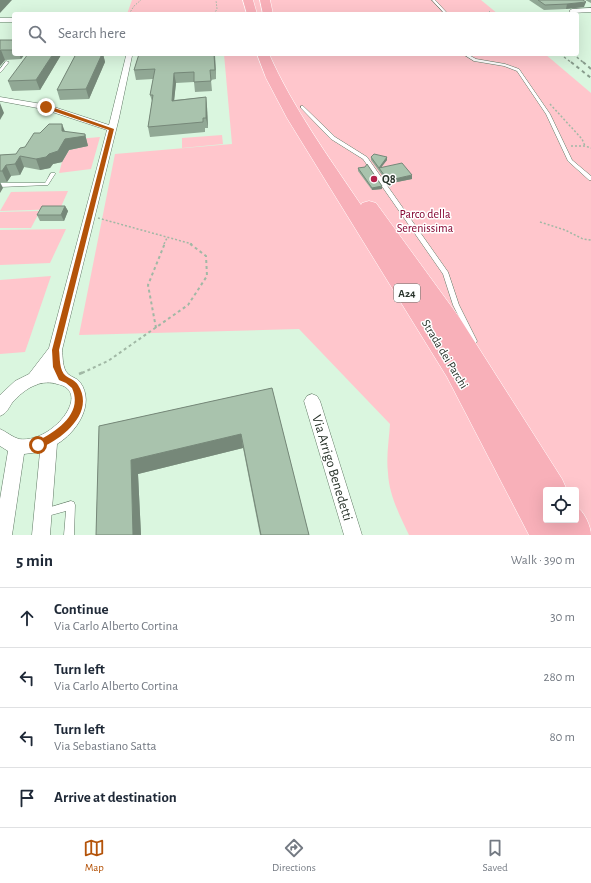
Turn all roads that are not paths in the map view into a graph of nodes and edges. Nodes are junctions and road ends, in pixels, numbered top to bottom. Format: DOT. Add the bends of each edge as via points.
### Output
graph roads {
  1 [pos="239,0"];
  2 [pos="248,0"];
  3 [pos="256,0"];
  4 [pos="265,0"];
  5 [pos="433,0"];
  6 [pos="585,4"];
  7 [pos="591,9"];
  8 [pos="572,11"];
  9 [pos="242,12"];
  10 [pos="251,12"];
  11 [pos="259,12"];
  12 [pos="268,12"];
  13 [pos="445,12"];
  14 [pos="0,20"];
  15 [pos="12,20"];
  16 [pos="129,56"];
  17 [pos="270,56"];
  18 [pos="271,56"];
  19 [pos="468,56"];
  20 [pos="7,62"];
  21 [pos="0,70"];
  22 [pos="0,98"];
  23 [pos="302,107"];
  24 [pos="112,129"];
  25 [pos="53,174"];
  26 [pos="591,179"];
  27 [pos="0,185"];
  28 [pos="476,347"];
  29 [pos="55,350"];
  30 [pos="486,368"];
  31 [pos="62,378"];
  32 [pos="34,379"];
  33 [pos="312,401"];
  34 [pos="1,406"];
  35 [pos="512,424"];
  36 [pos="0,437"];
  37 [pos="49,440"];
  38 [pos="17,446"];
  39 [pos="549,487"];
  40 [pos="43,513"];
  41 [pos="570,523"];
  42 [pos="3,535"];
  43 [pos="41,535"];
  44 [pos="69,535"];
  45 [pos="353,535"];
  46 [pos="547,535"];
  47 [pos="576,535"];
  1 -- 9 [label="highway"];
  2 -- 10 [label="highway"];
  3 -- 11 [label="highway"];
  4 -- 12 [label="highway"];
  5 -- 13 [label="lane"];
  6 -- 7 [label="street"];
  7 -- 8 [label="street"];
  14 -- 15 [label="street"];
  16 -- 24 [label="street"];
  17 -- 46 [label="highway, Strada dei Parchi / A24" via="273,78 295,118 456,369"];
  18 -- 23 [label="highway, Strada dei Parchi / A24"];
  19 -- 26 [label="lane" via="475,60 518,70 548,114 570,161"];
  20 -- 21 [label="lane"];
  22 -- 24 [label="street" via="46,107"];
  23 -- 28 [label="lane" via="334,138 365,158 446,274 456,305"];
  23 -- 35 [label="highway, Strada dei Parchi / A24" via="450,324"];
  24 -- 29 [label="street"];
  25 -- 27 [label="lane" via="46,184"];
  29 -- 31 [label="street" via="57,367"];
  29 -- 32 [label="street"];
  30 -- 35 [label="lane"];
  31 -- 32 [label="street" via="54,376"];
  31 -- 37 [label="street" via="74,386 79,402 70,423"];
  32 -- 34 [label="street" via="16,390"];
  33 -- 45 [label="street, Via Arrigo Benedetti"];
  35 -- 39 [label="highway, Strada dei Parchi / A24"];
  36 -- 38 [label="street" via="6,443"];
  37 -- 38 [label="street" via="38,445"];
  37 -- 40 [label="street"];
  38 -- 42 [label="street"];
  40 -- 43 [label="street"];
  40 -- 44 [label="lane" via="71,505"];
  41 -- 47 [label="highway"];
}
